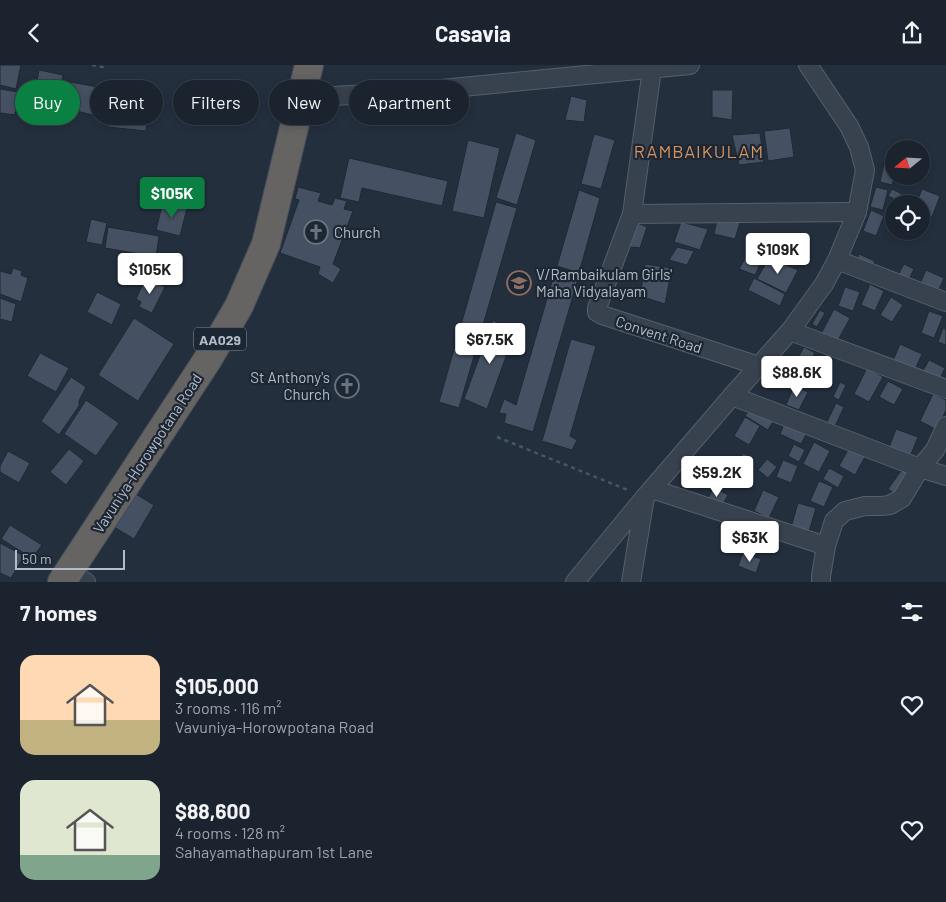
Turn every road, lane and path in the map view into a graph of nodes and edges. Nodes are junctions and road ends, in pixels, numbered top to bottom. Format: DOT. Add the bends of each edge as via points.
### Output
graph roads {
  1 [pos="92,65"];
  2 [pos="309,65"];
  3 [pos="683,65"];
  4 [pos="808,65"];
  5 [pos="107,67"];
  6 [pos="652,69"];
  7 [pos="306,80"];
  8 [pos="339,96"];
  9 [pos="295,125"];
  10 [pos="857,212"];
  11 [pos="632,215"];
  12 [pos="837,260"];
  13 [pos="946,302"];
  14 [pos="790,331"];
  15 [pos="759,367"];
  16 [pos="946,389"];
  17 [pos="732,396"];
  18 [pos="946,426"];
  19 [pos="497,437"];
  20 [pos="920,468"];
  21 [pos="946,476"];
  22 [pos="649,493"];
  23 [pos="826,546"];
  24 [pos="72,579"];
  25 [pos="575,582"];
  26 [pos="632,582"];
  27 [pos="821,582"];
  1 -- 5 [label="path"];
  2 -- 7 [label="highway, Vavuniya-Horowpotana Road / AA029"];
  3 -- 6 [label="street"];
  4 -- 10 [label="street" via="849,126 859,147 865,170"];
  6 -- 8 [label="street"];
  6 -- 11 [label="street, Convent Road"];
  9 -- 24 [label="highway, Vavuniya-Horowpotana Road / AA029" via="266,244 239,306"];
  10 -- 11 [label="street"];
  10 -- 12 [label="street"];
  11 -- 15 [label="street, Convent Road" via="598,312"];
  12 -- 13 [label="street"];
  12 -- 14 [label="street"];
  14 -- 15 [label="street"];
  14 -- 16 [label="street"];
  15 -- 17 [label="street"];
  17 -- 20 [label="street"];
  17 -- 22 [label="street"];
  18 -- 20 [label="street" via="935,450"];
  19 -- 22 [label="path"];
  20 -- 21 [label="street"];
  20 -- 23 [label="street" via="902,498 890,505 845,511 834,521"];
  22 -- 23 [label="street"];
  22 -- 25 [label="street"];
  22 -- 26 [label="street"];
  23 -- 27 [label="street"];
}
